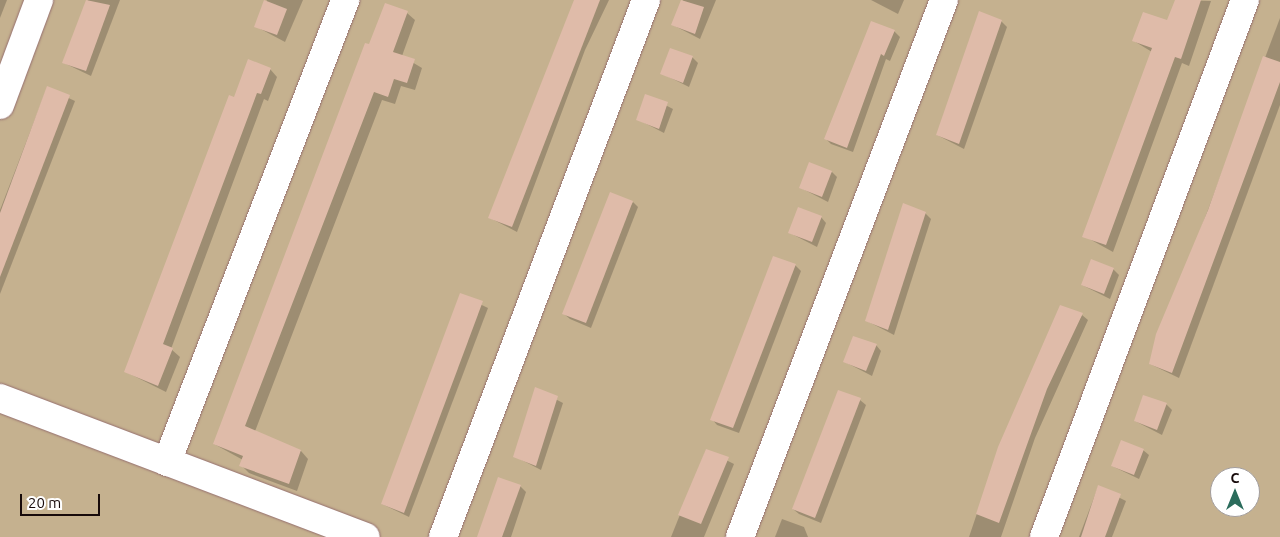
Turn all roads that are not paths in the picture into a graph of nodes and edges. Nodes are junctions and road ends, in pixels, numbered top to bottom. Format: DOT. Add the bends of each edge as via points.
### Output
graph roads {
  1 [pos="39,0"];
  2 [pos="345,0"];
  3 [pos="646,0"];
  4 [pos="944,0"];
  5 [pos="1245,0"];
  6 [pos="0,105"];
  7 [pos="0,398"];
  8 [pos="166,462"];
  9 [pos="365,537"];
  10 [pos="443,537"];
  11 [pos="740,537"];
  12 [pos="1044,537"];
  1 -- 6 [label="lane"];
  2 -- 8 [label="lane"];
  3 -- 10 [label="lane"];
  4 -- 11 [label="lane"];
  5 -- 12 [label="lane"];
  7 -- 8 [label="lane"];
  8 -- 9 [label="lane"];
}
